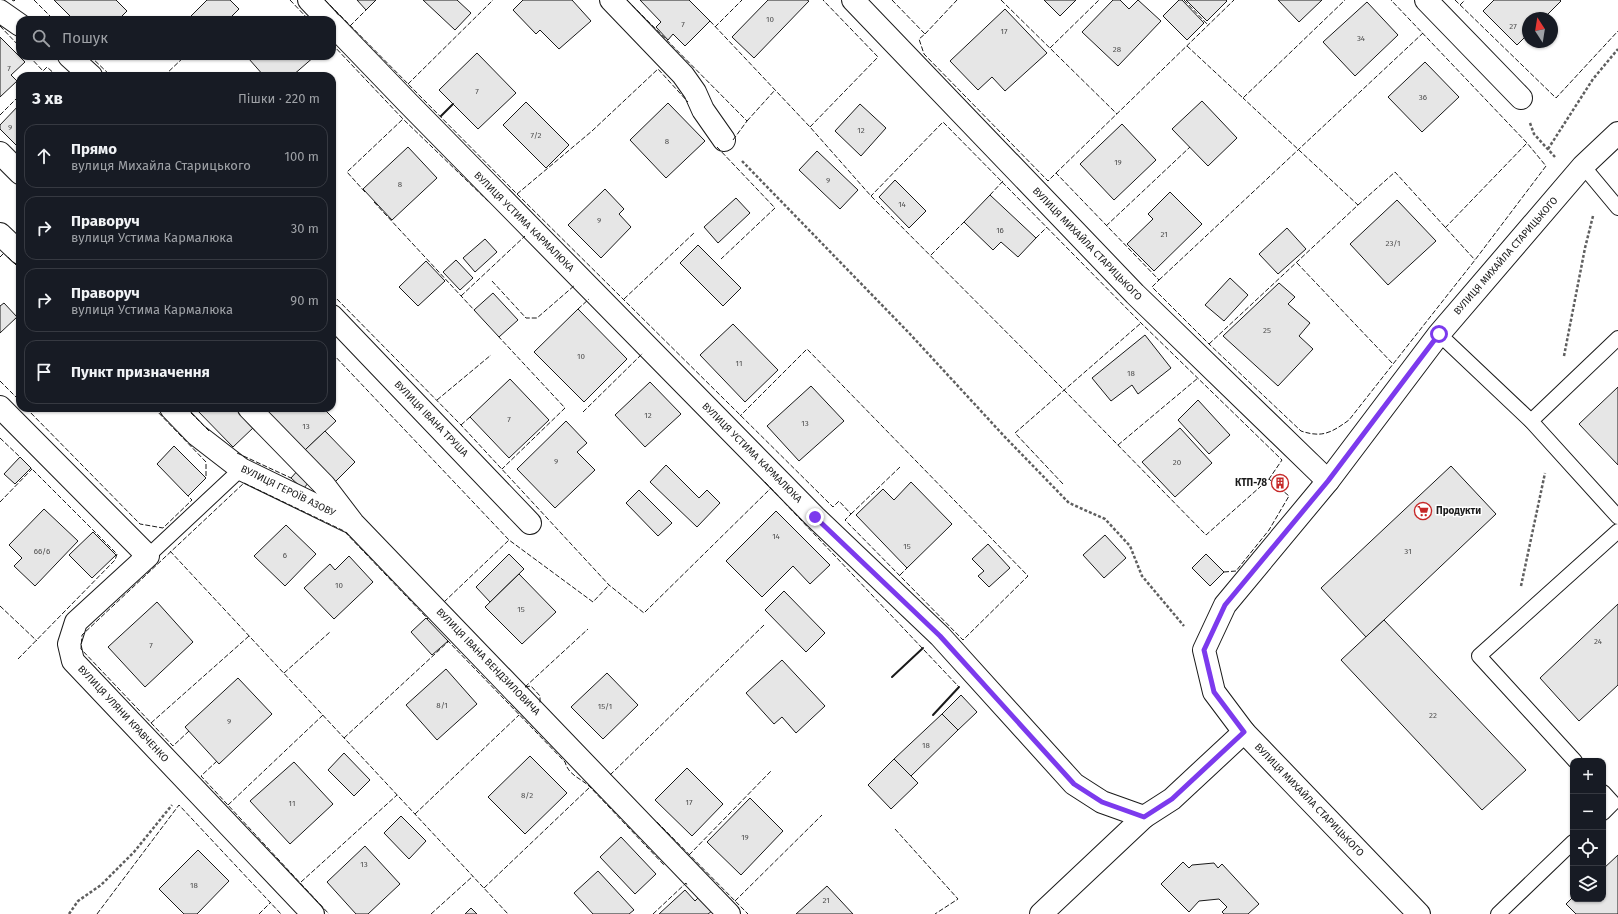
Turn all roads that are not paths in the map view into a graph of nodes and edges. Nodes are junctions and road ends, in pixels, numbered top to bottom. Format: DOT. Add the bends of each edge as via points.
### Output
graph roads {
  1 [pos="309,0"];
  2 [pos="611,0"];
  3 [pos="853,0"];
  4 [pos="1426,0"];
  5 [pos="0,11"];
  6 [pos="324,16"];
  7 [pos="16,22"];
  8 [pos="336,28"];
  9 [pos="73,60"];
  10 [pos="87,72"];
  11 [pos="1521,98"];
  12 [pos="1618,133"];
  13 [pos="724,140"];
  14 [pos="0,153"];
  15 [pos="16,169"];
  16 [pos="1578,171"];
  17 [pos="1618,208"];
  18 [pos="0,234"];
  19 [pos="16,249"];
  20 [pos="336,320"];
  21 [pos="1439,334"];
  22 [pos="1618,338"];
  23 [pos="0,407"];
  24 [pos="175,412"];
  25 [pos="254,412"];
  26 [pos="1531,421"];
  27 [pos="241,469"];
  28 [pos="1328,481"];
  29 [pos="1618,517"];
  30 [pos="353,523"];
  31 [pos="530,523"];
  32 [pos="1618,531"];
  33 [pos="148,556"];
  34 [pos="1244,732"];
  35 [pos="1572,758"];
  36 [pos="1604,794"];
  37 [pos="1611,805"];
  38 [pos="1144,817"];
  39 [pos="1570,845"];
  40 [pos="313,914"];
  41 [pos="729,914"];
  42 [pos="1041,914"];
  43 [pos="1419,914"];
  44 [pos="1498,914"];
  1 -- 6 [label="street"];
  2 -- 13 [label="street" via="683,74 703,110"];
  3 -- 28 [label="street, ВУЛИЦЯ МИХАЙЛА СТАРИЦЬКОГО" via="1135,294"];
  4 -- 11 [label="street"];
  5 -- 7 [label="street"];
  8 -- 38 [label="street, ВУЛИЦЯ УСТИМА КАРМАЛЮКА" via="815,517 940,636 1074,784 1102,802"];
  9 -- 10 [label="street"];
  12 -- 16 [label="street, ВУЛИЦЯ МИХАЙЛА СТАРИЦЬКОГО"];
  14 -- 15 [label="street"];
  16 -- 17 [label="lane"];
  16 -- 21 [label="street, ВУЛИЦЯ МИХАЙЛА СТАРИЦЬКОГО"];
  18 -- 19 [label="street"];
  20 -- 31 [label="street, ВУЛИЦЯ ІВАНА ТРУША"];
  21 -- 26 [label="lane"];
  21 -- 28 [label="street, ВУЛИЦЯ МИХАЙЛА СТАРИЦЬКОГО"];
  22 -- 26 [label="lane"];
  23 -- 33 [label="street"];
  24 -- 27 [label="street, ВУЛИЦЯ ГЕРОЇВ АЗОВУ" via="197,434"];
  25 -- 30 [label="street, ВУЛИЦЯ ІВАНА ВЕНДЗИЛОВИЧА" via="324,485"];
  26 -- 29 [label="lane"];
  27 -- 30 [label="street, ВУЛИЦЯ ГЕРОЇВ АЗОВУ"];
  27 -- 33 [label="lane"];
  28 -- 34 [label="street, ВУЛИЦЯ МИХАЙЛА СТАРИЦЬКОГО" via="1225,605 1204,650 1214,692"];
  30 -- 41 [label="street, ВУЛИЦЯ ІВАНА ВЕНДЗИЛОВИЧА"];
  32 -- 35 [label="lane" via="1479,656"];
  33 -- 40 [label="street, ВУЛИЦЯ УЛЯНИ КРАВЧЕНКО" via="76,622 69,644 73,661"];
  34 -- 38 [label="street" via="1172,799"];
  34 -- 43 [label="street, ВУЛИЦЯ МИХАЙЛА СТАРИЦЬКОГО"];
  36 -- 37 [label="lane"];
  38 -- 42 [label="street"];
  39 -- 44 [label="lane"];
}
